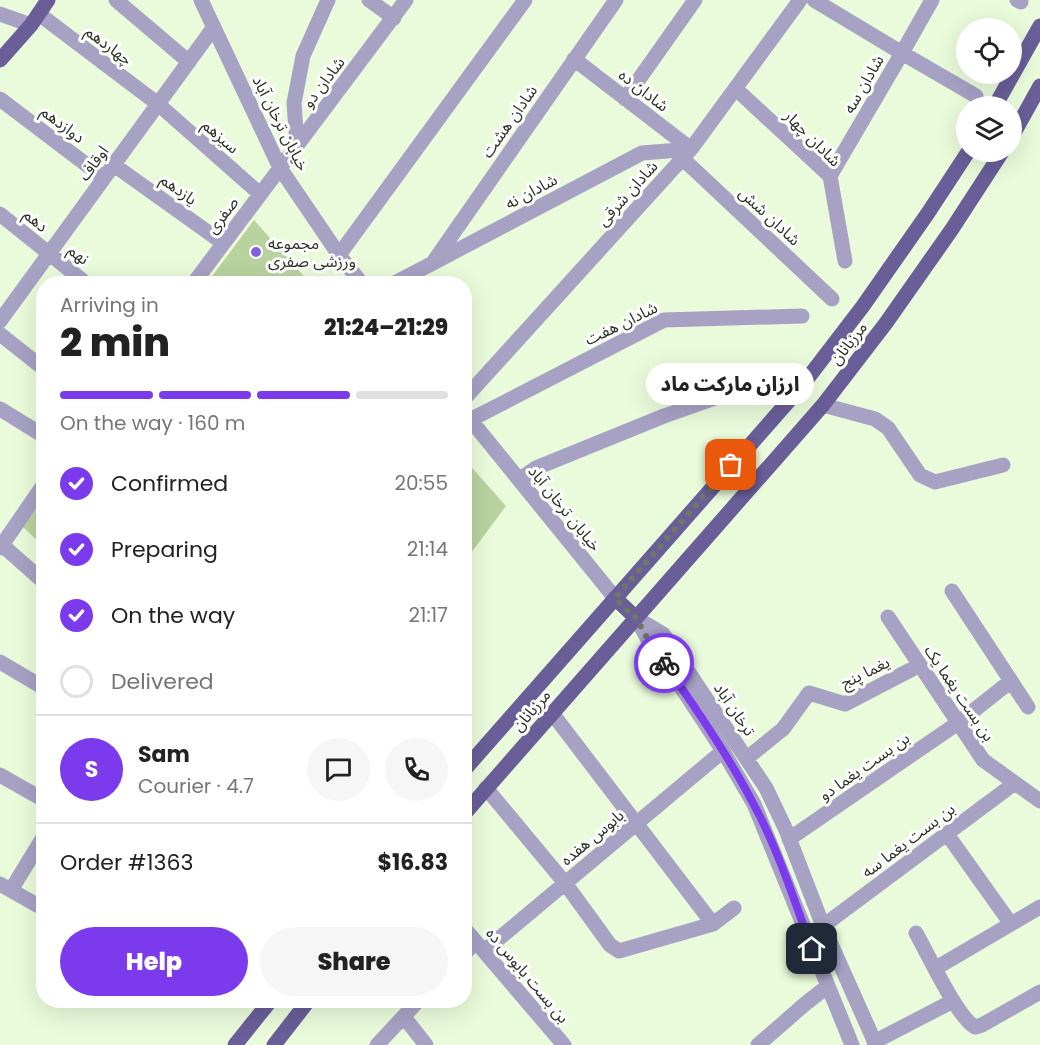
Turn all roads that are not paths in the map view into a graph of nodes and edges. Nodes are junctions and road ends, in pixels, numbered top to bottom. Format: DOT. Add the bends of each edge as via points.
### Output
graph roads {
  1 [pos="48,0"];
  2 [pos="116,0"];
  3 [pos="201,0"];
  4 [pos="328,0"];
  5 [pos="369,0"];
  6 [pos="406,0"];
  7 [pos="525,0"];
  8 [pos="616,0"];
  9 [pos="695,0"];
  10 [pos="800,0"];
  11 [pos="814,0"];
  12 [pos="932,0"];
  13 [pos="0,14"];
  14 [pos="394,18"];
  15 [pos="35,19"];
  16 [pos="1040,26"];
  17 [pos="214,27"];
  18 [pos="902,54"];
  19 [pos="574,59"];
  20 [pos="0,60"];
  21 [pos="189,62"];
  22 [pos="736,89"];
  23 [pos="1038,91"];
  24 [pos="976,96"];
  25 [pos="1001,96"];
  26 [pos="0,99"];
  27 [pos="625,99"];
  28 [pos="158,104"];
  29 [pos="1022,119"];
  30 [pos="297,146"];
  31 [pos="687,154"];
  32 [pos="961,162"];
  33 [pos="996,162"];
  34 [pos="114,165"];
  35 [pos="280,168"];
  36 [pos="830,176"];
  37 [pos="104,178"];
  38 [pos="260,194"];
  39 [pos="0,214"];
  40 [pos="224,243"];
  41 [pos="49,254"];
  42 [pos="339,255"];
  43 [pos="845,261"];
  44 [pos="432,263"];
  45 [pos="77,276"];
  46 [pos="199,276"];
  47 [pos="356,276"];
  48 [pos="408,276"];
  49 [pos="832,299"];
  50 [pos="802,316"];
  51 [pos="0,321"];
  52 [pos="0,334"];
  53 [pos="36,363"];
  54 [pos="472,390"];
  55 [pos="791,398"];
  56 [pos="823,405"];
  57 [pos="0,409"];
  58 [pos="472,415"];
  59 [pos="472,422"];
  60 [pos="36,431"];
  61 [pos="1003,465"];
  62 [pos="519,480"];
  63 [pos="36,496"];
  64 [pos="1,546"];
  65 [pos="36,575"];
  66 [pos="952,591"];
  67 [pos="615,598"];
  68 [pos="888,617"];
  69 [pos="636,618"];
  70 [pos="0,662"];
  71 [pos="920,665"];
  72 [pos="1011,681"];
  73 [pos="36,682"];
  74 [pos="1029,707"];
  75 [pos="552,713"];
  76 [pos="958,723"];
  77 [pos="723,751"];
  78 [pos="747,759"];
  79 [pos="472,761"];
  80 [pos="0,776"];
  81 [pos="1015,783"];
  82 [pos="486,788"];
  83 [pos="36,796"];
  84 [pos="1040,801"];
  85 [pos="472,805"];
  86 [pos="637,823"];
  87 [pos="947,834"];
  88 [pos="789,839"];
  89 [pos="36,847"];
  90 [pos="565,883"];
  91 [pos="6,887"];
  92 [pos="36,904"];
  93 [pos="734,908"];
  94 [pos="1040,908"];
  95 [pos="712,924"];
  96 [pos="1011,924"];
  97 [pos="823,926"];
  98 [pos="916,933"];
  99 [pos="472,937"];
  100 [pos="480,946"];
  101 [pos="472,950"];
  102 [pos="936,968"];
  103 [pos="828,986"];
  104 [pos="1040,992"];
  105 [pos="953,1001"];
  106 [pos="265,1008"];
  107 [pos="303,1008"];
  108 [pos="412,1008"];
  109 [pos="404,1017"];
  110 [pos="875,1043"];
  111 [pos="235,1045"];
  112 [pos="274,1045"];
  113 [pos="377,1045"];
  114 [pos="426,1045"];
  115 [pos="564,1045"];
  116 [pos="758,1045"];
  117 [pos="852,1045"];
  1 -- 15 [label="main road"];
  2 -- 21 [label="street"];
  3 -- 17 [label="street, خیابان ترخان آباد"];
  4 -- 30 [label="street" via="303,56 294,103"];
  5 -- 14 [label="street"];
  6 -- 14 [label="street, شادان دو"];
  7 -- 42 [label="street"];
  8 -- 19 [label="street, شادان هشت"];
  9 -- 27 [label="street"];
  10 -- 22 [label="street, شادان شرقی"];
  11 -- 18 [label="street"];
  12 -- 18 [label="street"];
  13 -- 15 [label="street, چهاردهم"];
  14 -- 30 [label="street, شادان دو"];
  15 -- 20 [label="main road"];
  15 -- 28 [label="street, چهاردهم"];
  16 -- 25 [label="main road"];
  17 -- 21 [label="street, اوقاف"];
  17 -- 35 [label="street, خیابان ترخان آباد"];
  18 -- 24 [label="street, شادان سه"];
  18 -- 36 [label="street, شادان سه"];
  19 -- 27 [label="street, شادان ده"];
  19 -- 44 [label="street, شادان هشت"];
  21 -- 28 [label="street, اوقاف"];
  22 -- 31 [label="street, شادان شرقی"];
  22 -- 36 [label="street, شادان چهار"];
  23 -- 29 [label="main road"];
  26 -- 37 [label="street, دوازدهم"];
  27 -- 31 [label="street, شادان ده"];
  28 -- 34 [label="street, اوقاف"];
  28 -- 38 [label="street, سیزهم"];
  30 -- 35 [label="street, شادان دو"];
  31 -- 44 [label="street, شادان نه" via="642,153"];
  31 -- 49 [label="street, شادان شش"];
  31 -- 54 [label="street, شادان شرقی"];
  32 -- 55 [label="main road, مرزبانان" via="863,306"];
  33 -- 56 [label="main road, مرزبانان" via="886,323"];
  34 -- 37 [label="street, اوقاف"];
  34 -- 40 [label="street, یازدهم"];
  35 -- 38 [label="street, صفری"];
  35 -- 42 [label="street, خیابان ترخان آباد"];
  36 -- 43 [label="street, شادان چهار"];
  37 -- 41 [label="street, اوقاف"];
  38 -- 40 [label="street, صفری"];
  39 -- 41 [label="street, دهم"];
  40 -- 46 [label="street, صفری"];
  41 -- 45 [label="street, نهم"];
  41 -- 51 [label="street, اوقاف"];
  42 -- 47 [label="street, خیابان ترخان آباد"];
  44 -- 48 [label="street, شادان نه"];
  50 -- 58 [label="street, شادان هفت" via="664,320"];
  52 -- 53 [label="street"];
  55 -- 62 [label="street" via="775,388 755,387 718,397 536,468"];
  55 -- 67 [label="main road, مرزبانان"];
  56 -- 61 [label="street" via="875,419 888,428 920,475 935,482"];
  56 -- 69 [label="main road, مرزبانان"];
  57 -- 60 [label="street"];
  59 -- 62 [label="street, خیابان ترخان آباد"];
  62 -- 67 [label="street, خیابان ترخان آباد"];
  63 -- 64 [label="street"];
  64 -- 65 [label="street"];
  66 -- 72 [label="street"];
  67 -- 69 [label="main road"];
  67 -- 79 [label="main road, مرزبانان"];
  68 -- 71 [label="street, بن بست یغما یک"];
  69 -- 75 [label="main road, مرزبانان"];
  69 -- 77 [label="street, ترخان آباد"];
  69 -- 78 [label="street, ترخان آباد" via="663,634"];
  70 -- 73 [label="street"];
  71 -- 76 [label="street, بن بست یغما یک"];
  71 -- 78 [label="street, یغما پنج" via="845,704 809,693 783,729"];
  72 -- 74 [label="street"];
  72 -- 76 [label="street, بن بست یغما دو"];
  75 -- 82 [label="main road, مرزبانان"];
  75 -- 86 [label="street"];
  76 -- 81 [label="street, بن بست یغما یک" via="983,760"];
  76 -- 88 [label="street, بن بست یغما دو"];
  77 -- 86 [label="street, بابوس هفده"];
  77 -- 103 [label="street, ترخان آباد" via="754,804"];
  78 -- 88 [label="street, ترخان آباد" via="766,788"];
  80 -- 83 [label="street"];
  81 -- 84 [label="street, بن بست یغما یک"];
  81 -- 87 [label="street, بن بست یغما سه"];
  82 -- 85 [label="main road, مرزبانان"];
  82 -- 90 [label="street"];
  86 -- 90 [label="street, بابوس هفده"];
  86 -- 95 [label="street"];
  87 -- 96 [label="street"];
  87 -- 97 [label="street, بن بست یغما سه"];
  88 -- 97 [label="street, ترخان آباد"];
  89 -- 91 [label="street"];
  90 -- 95 [label="street" via="610,945 620,951"];
  90 -- 100 [label="street, بابوس هفده"];
  91 -- 92 [label="street"];
  93 -- 95 [label="street"];
  94 -- 96 [label="street"];
  96 -- 102 [label="street"];
  97 -- 110 [label="street, ترخان آباد"];
  98 -- 102 [label="street"];
  99 -- 100 [label="street, بن بست بابوس ده"];
  100 -- 101 [label="street, بابوس هفده"];
  100 -- 115 [label="street, بن بست بابوس ده"];
  102 -- 105 [label="street"];
  103 -- 116 [label="street"];
  103 -- 117 [label="street, ترخان آباد"];
  104 -- 105 [label="street" via="975,1027"];
  105 -- 110 [label="street"];
  106 -- 111 [label="main road"];
  107 -- 112 [label="main road"];
  108 -- 109 [label="street"];
  109 -- 113 [label="street"];
  109 -- 114 [label="street"];
}
